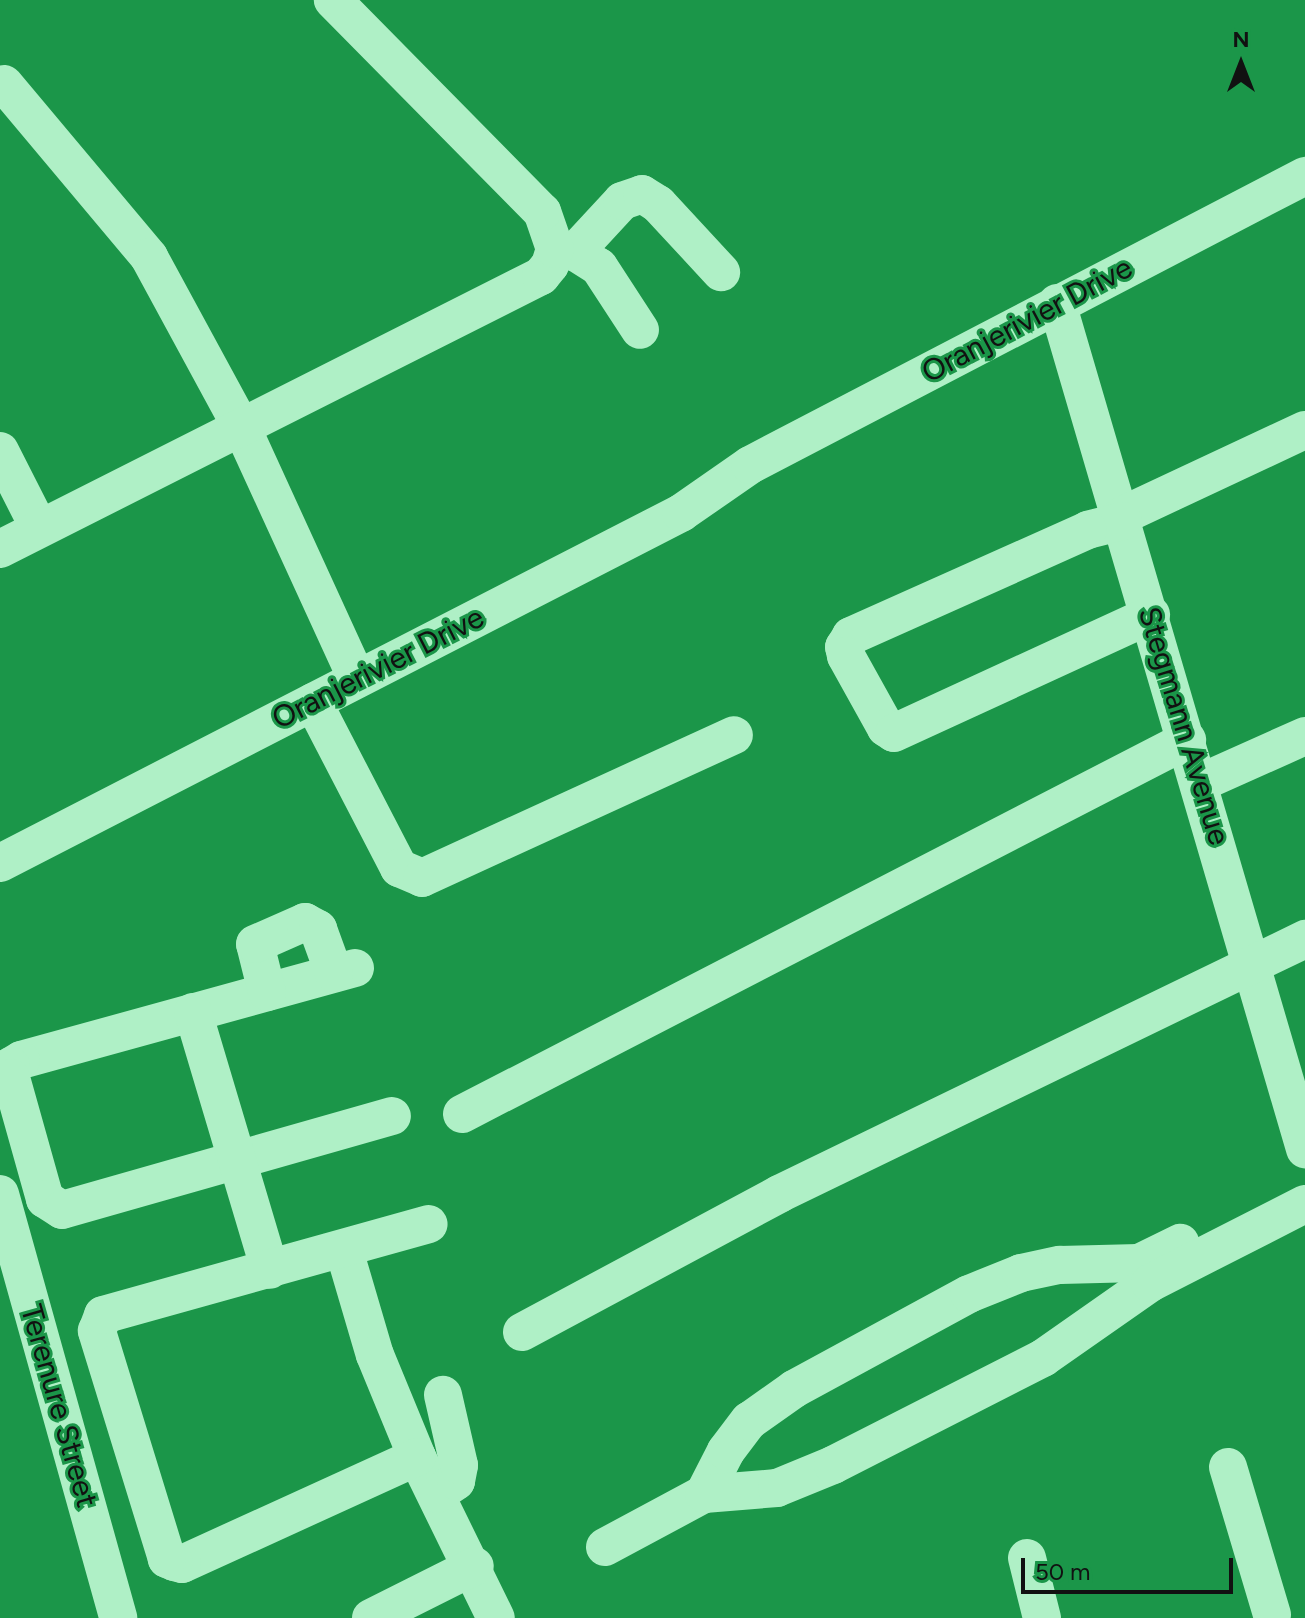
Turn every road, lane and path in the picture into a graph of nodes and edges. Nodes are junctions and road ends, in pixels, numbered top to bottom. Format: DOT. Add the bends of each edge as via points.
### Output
graph roads {
  1 [pos="333,0"];
  2 [pos="4,84"];
  3 [pos="1305,176"];
  4 [pos="565,251"];
  5 [pos="721,272"];
  6 [pos="1057,303"];
  7 [pos="640,330"];
  8 [pos="242,428"];
  9 [pos="1305,430"];
  10 [pos="0,451"];
  11 [pos="1122,518"];
  12 [pos="39,528"];
  13 [pos="0,549"];
  14 [pos="1151,615"];
  15 [pos="351,668"];
  16 [pos="313,702"];
  17 [pos="734,735"];
  18 [pos="1305,736"];
  19 [pos="1187,740"];
  20 [pos="1200,783"];
  21 [pos="5,860"];
  22 [pos="1305,939"];
  23 [pos="1252,961"];
  24 [pos="267,992"];
  25 [pos="193,1012"];
  26 [pos="462,1114"];
  27 [pos="392,1116"];
  28 [pos="1305,1149"];
  29 [pos="237,1160"];
  30 [pos="1305,1182"];
  31 [pos="0,1194"];
  32 [pos="1305,1204"];
  33 [pos="429,1224"];
  34 [pos="344,1250"];
  35 [pos="270,1270"];
  36 [pos="522,1332"];
  37 [pos="443,1395"];
  38 [pos="417,1457"];
  39 [pos="1228,1467"];
  40 [pos="437,1494"];
  41 [pos="704,1494"];
  42 [pos="605,1547"];
  43 [pos="1027,1558"];
  44 [pos="475,1566"];
  45 [pos="484,1613"];
  46 [pos="1277,1614"];
  47 [pos="118,1618"];
  48 [pos="371,1618"];
  49 [pos="1042,1618"];
  1 -- 4 [label="street" via="542,212"];
  2 -- 8 [label="street" via="149,257"];
  3 -- 6 [label="street, Oranjerivier Drive"];
  4 -- 5 [label="street" via="622,201 642,194 658,204"];
  4 -- 7 [label="street" via="599,267"];
  4 -- 8 [label="street" via="541,276"];
  6 -- 11 [label="street, Stegmann Avenue"];
  6 -- 15 [label="street, Oranjerivier Drive" via="750,465 681,513"];
  8 -- 12 [label="street"];
  8 -- 15 [label="street"];
  9 -- 11 [label="street"];
  10 -- 12 [label="street"];
  11 -- 14 [label="street, Stegmann Avenue"];
  11 -- 14 [label="street" via="851,636 844,647 846,656 886,728 894,733"];
  12 -- 13 [label="street"];
  14 -- 19 [label="street, Stegmann Avenue"];
  15 -- 16 [label="street, Oranjerivier Drive"];
  15 -- 21 [label="street, Oranjerivier Drive"];
  16 -- 17 [label="street" via="399,868 422,878"];
  16 -- 21 [label="street, Oranjerivier Drive"];
  18 -- 20 [label="street"];
  19 -- 20 [label="street, Stegmann Avenue"];
  19 -- 26 [label="street"];
  20 -- 23 [label="street, Stegmann Avenue"];
  22 -- 23 [label="street"];
  23 -- 28 [label="street, Stegmann Avenue"];
  23 -- 36 [label="street" via="779,1194"];
  24 -- 24 [label="street" via="345,970 318,929 305,922 255,944"];
  24 -- 25 [label="street"];
  25 -- 29 [label="street"];
  25 -- 29 [label="street" via="11,1066 45,1199 62,1210"];
  27 -- 29 [label="street"];
  29 -- 35 [label="street"];
  30 -- 41 [label="street" via="1139,1263 1060,1265 1021,1273 956,1300 794,1389 749,1421"];
  31 -- 47 [label="street, Terenure Street"];
  32 -- 41 [label="street" via="1150,1283 1043,1358 833,1465 777,1488"];
  33 -- 34 [label="street"];
  34 -- 35 [label="street"];
  34 -- 38 [label="street" via="375,1355"];
  35 -- 38 [label="street" via="103,1315 98,1323 167,1559 182,1564"];
  37 -- 40 [label="street" via="459,1465 456,1481"];
  38 -- 40 [label="street"];
  39 -- 46 [label="street"];
  40 -- 44 [label="street"];
  41 -- 42 [label="street"];
  43 -- 49 [label="street"];
  44 -- 45 [label="street"];
  44 -- 48 [label="street"];
}
